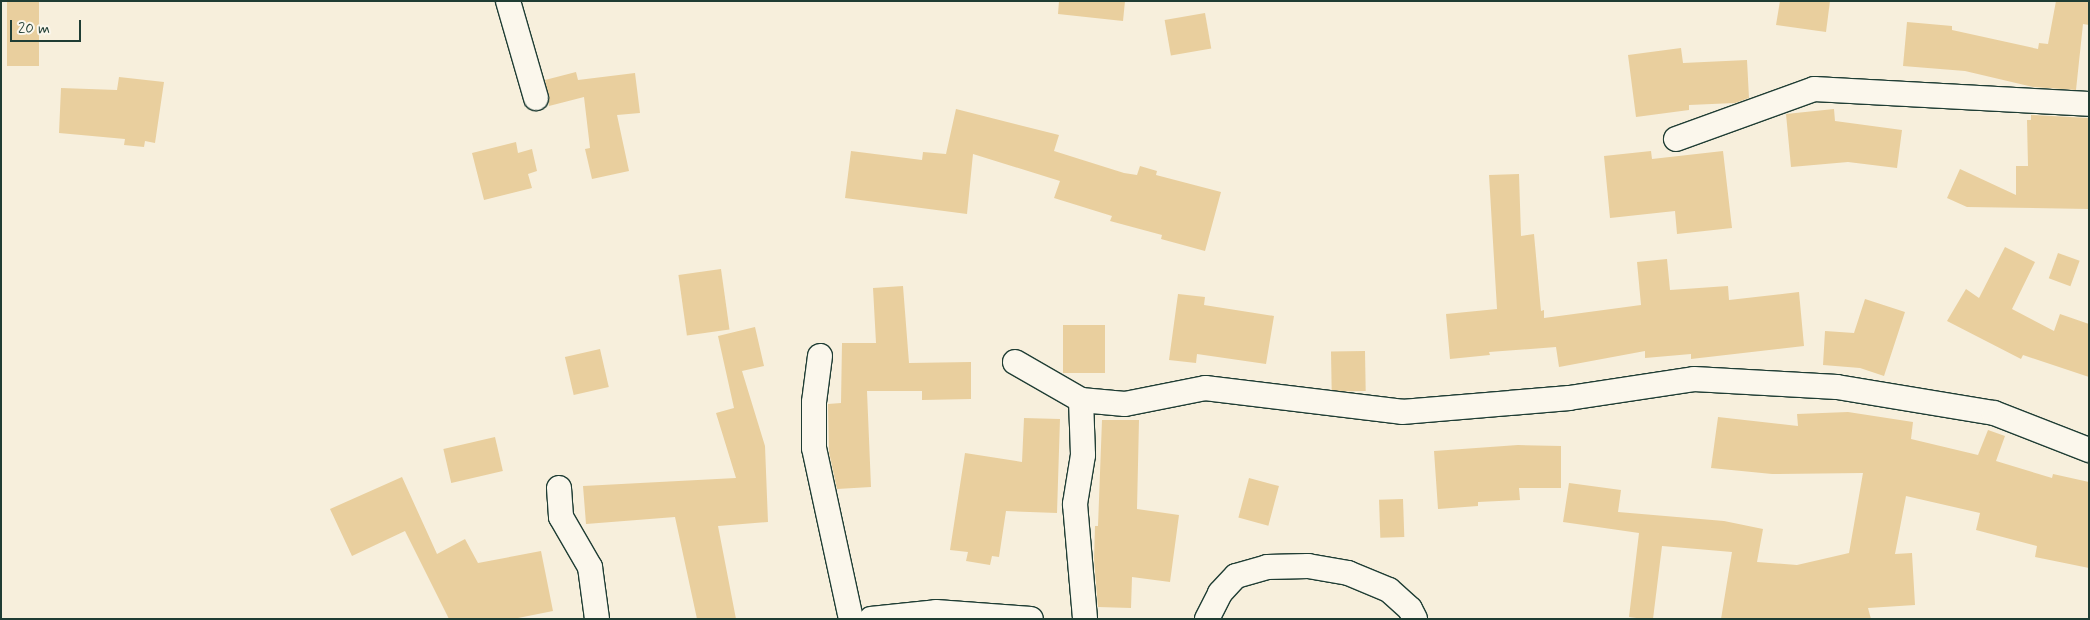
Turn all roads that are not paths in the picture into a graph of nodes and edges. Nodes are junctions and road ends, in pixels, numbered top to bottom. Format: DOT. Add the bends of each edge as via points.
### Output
graph roads {
  1 [pos="508,1"];
  2 [pos="536,98"];
  3 [pos="2089,104"];
  4 [pos="1676,138"];
  5 [pos="820,356"];
  6 [pos="1015,362"];
  7 [pos="1081,400"];
  8 [pos="2089,450"];
  9 [pos="559,488"];
  10 [pos="597,619"];
  11 [pos="851,619"];
  12 [pos="871,619"];
  13 [pos="1030,619"];
  14 [pos="1085,619"];
  15 [pos="1207,619"];
  16 [pos="1415,619"];
  1 -- 2 [label="street"];
  3 -- 4 [label="street" via="1814,89"];
  5 -- 11 [label="street" via="814,402 814,448"];
  6 -- 7 [label="street"];
  7 -- 8 [label="street" via="1125,404 1205,388 1402,412 1569,398 1694,379 1837,387 1994,413"];
  7 -- 14 [label="street" via="1083,455 1075,504"];
  9 -- 10 [label="street" via="561,517 590,567"];
  12 -- 13 [label="street" via="936,612"];
  15 -- 16 [label="street" via="1220,593 1236,576 1267,567 1308,566 1348,573 1388,590 1410,609"];
}
